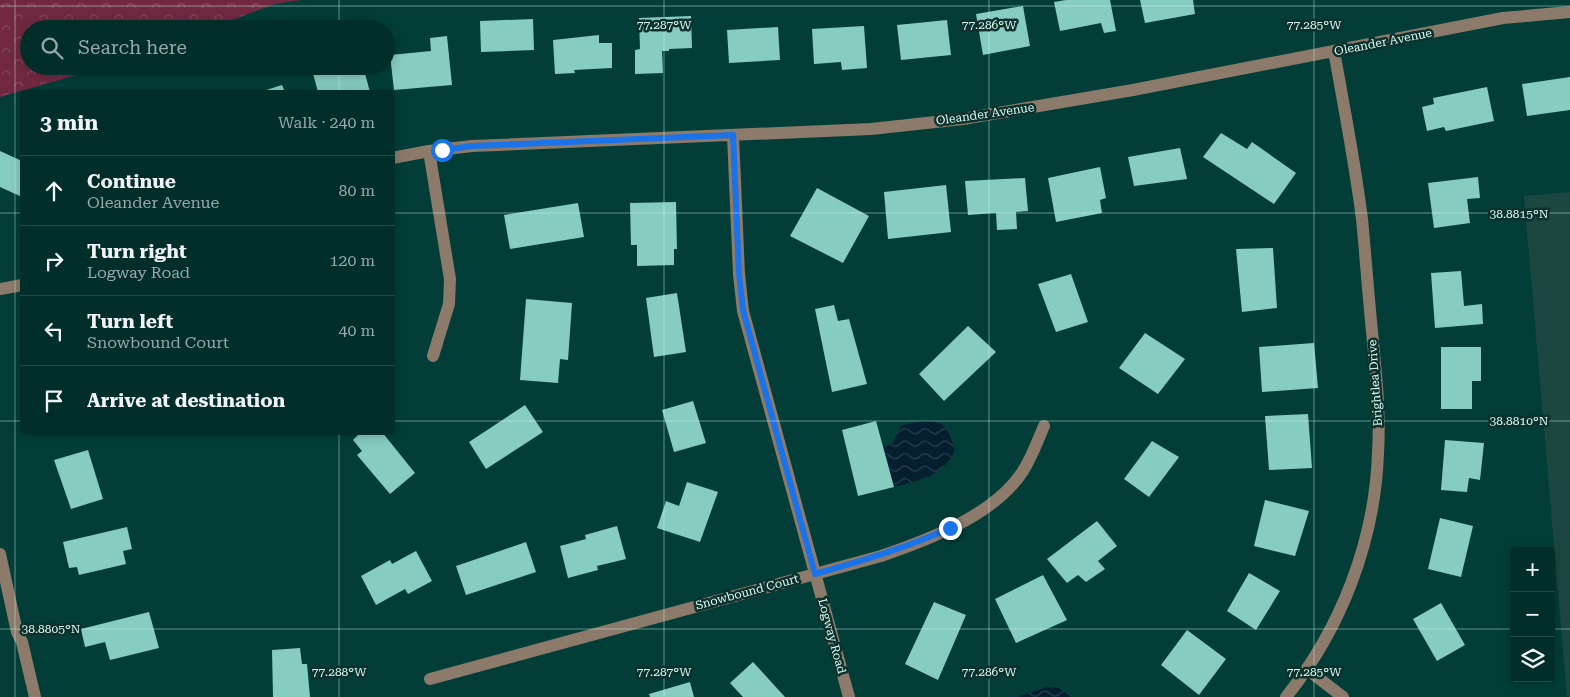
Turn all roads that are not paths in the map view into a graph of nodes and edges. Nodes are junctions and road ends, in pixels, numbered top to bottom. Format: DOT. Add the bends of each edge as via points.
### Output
graph roads {
  1 [pos="1570,12"];
  2 [pos="1334,51"];
  3 [pos="733,135"];
  4 [pos="429,151"];
  5 [pos="395,157"];
  6 [pos="20,285"];
  7 [pos="0,290"];
  8 [pos="433,356"];
  9 [pos="1044,426"];
  10 [pos="0,554"];
  11 [pos="815,574"];
  12 [pos="1308,670"];
  13 [pos="430,679"];
  14 [pos="36,697"];
  15 [pos="849,697"];
  16 [pos="1286,697"];
  17 [pos="1344,697"];
  1 -- 2 [label="street, Oleander Avenue" via="1502,18"];
  2 -- 3 [label="street, Oleander Avenue" via="963,119 871,128"];
  2 -- 12 [label="street, Brightlea Drive" via="1362,220 1376,385 1378,454 1372,512 1355,573 1338,614"];
  3 -- 4 [label="street, Oleander Avenue" via="472,146"];
  3 -- 11 [label="street, Logway Road" via="743,310"];
  4 -- 5 [label="street, Oleander Avenue"];
  4 -- 8 [label="street" via="450,278 449,304"];
  6 -- 7 [label="street"];
  9 -- 11 [label="street, Snowbound Court" via="1024,470 1010,488 981,510 918,543"];
  10 -- 14 [label="street" via="17,632"];
  11 -- 13 [label="street, Snowbound Court"];
  11 -- 15 [label="street, Logway Road"];
  12 -- 16 [label="street, Brightlea Drive"];
  12 -- 17 [label="street"];
}
